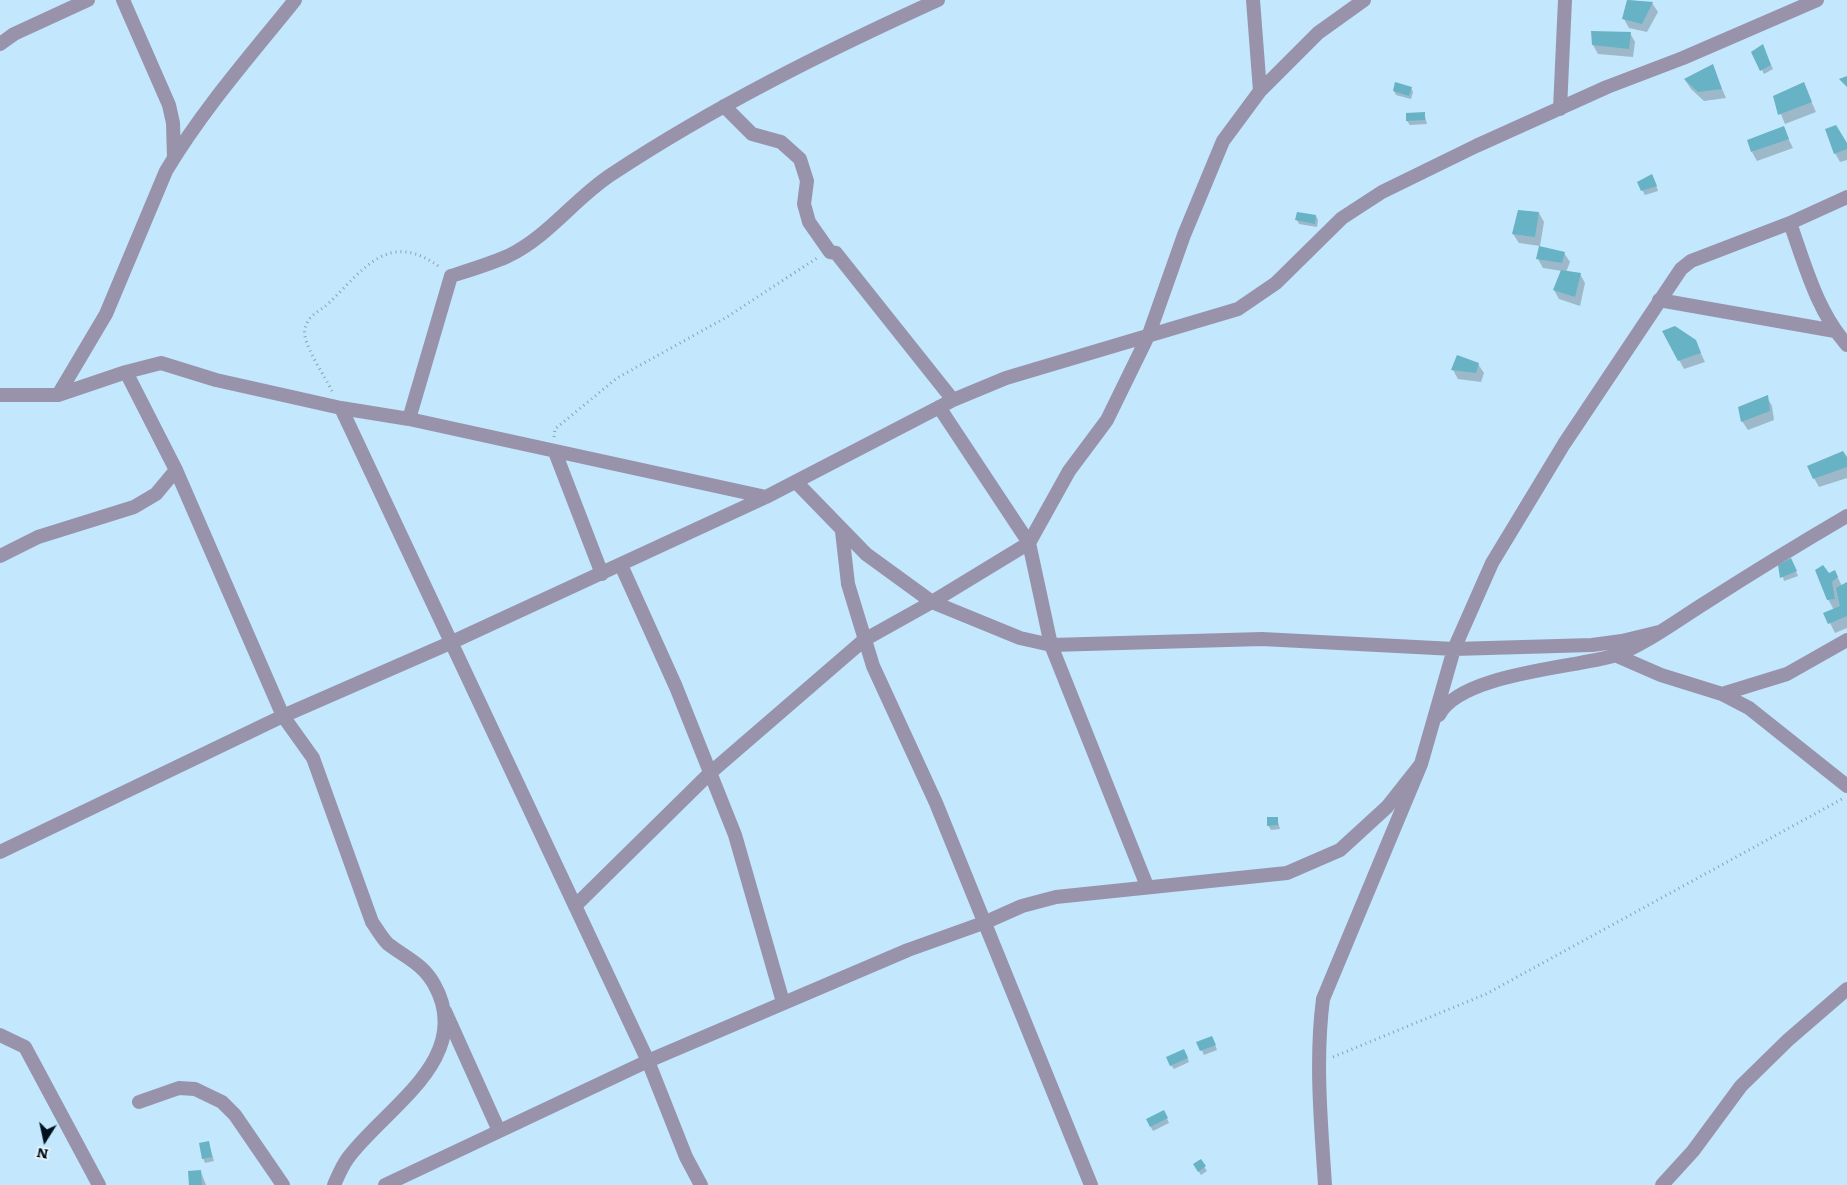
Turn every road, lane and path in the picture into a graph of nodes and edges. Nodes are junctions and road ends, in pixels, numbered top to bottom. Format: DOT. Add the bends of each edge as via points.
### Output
graph roads {
  1 [pos="88,0"];
  2 [pos="123,0"];
  3 [pos="295,0"];
  4 [pos="938,0"];
  5 [pos="1253,0"];
  6 [pos="1364,0"];
  7 [pos="1565,0"];
  8 [pos="1817,0"];
  9 [pos="0,44"];
  10 [pos="1260,91"];
  11 [pos="724,106"];
  12 [pos="1560,109"];
  13 [pos="174,158"];
  14 [pos="1847,197"];
  15 [pos="1790,223"];
  16 [pos="830,252"];
  17 [pos="451,276"];
  18 [pos="1660,300"];
  19 [pos="1835,331"];
  20 [pos="1149,334"];
  21 [pos="1847,345"];
  22 [pos="126,372"];
  23 [pos="0,395"];
  24 [pos="58,395"];
  25 [pos="953,400"];
  26 [pos="939,407"];
  27 [pos="341,408"];
  28 [pos="409,419"];
  29 [pos="555,452"];
  30 [pos="176,470"];
  31 [pos="796,482"];
  32 [pos="766,497"];
  33 [pos="1847,516"];
  34 [pos="842,531"];
  35 [pos="1029,543"];
  36 [pos="0,556"];
  37 [pos="621,565"];
  38 [pos="602,574"];
  39 [pos="932,602"];
  40 [pos="1659,632"];
  41 [pos="864,640"];
  42 [pos="1847,640"];
  43 [pos="450,643"];
  44 [pos="1052,645"];
  45 [pos="1454,649"];
  46 [pos="1615,655"];
  47 [pos="1722,694"];
  48 [pos="283,716"];
  49 [pos="1434,725"];
  50 [pos="1421,764"];
  51 [pos="710,773"];
  52 [pos="1847,786"];
  53 [pos="1847,796"];
  54 [pos="0,852"];
  55 [pos="1147,886"];
  56 [pos="575,906"];
  57 [pos="986,922"];
  58 [pos="1847,989"];
  59 [pos="783,1002"];
  60 [pos="443,1006"];
  61 [pos="0,1035"];
  62 [pos="648,1061"];
  63 [pos="1320,1063"];
  64 [pos="139,1102"];
  65 [pos="498,1131"];
  66 [pos="99,1185"];
  67 [pos="283,1185"];
  68 [pos="334,1185"];
  69 [pos="385,1185"];
  70 [pos="701,1185"];
  71 [pos="1091,1185"];
  72 [pos="1325,1185"];
  73 [pos="1662,1185"];
  1 -- 9 [label="street" via="14,34"];
  2 -- 13 [label="street" via="169,104"];
  3 -- 13 [label="street" via="193,127"];
  4 -- 11 [label="street" via="854,38"];
  5 -- 10 [label="street"];
  6 -- 10 [label="street" via="1318,33"];
  7 -- 12 [label="street"];
  8 -- 12 [label="street"];
  10 -- 20 [label="street" via="1223,141 1184,235"];
  11 -- 16 [label="street" via="752,134 781,142 800,159 807,181 804,204 809,222"];
  11 -- 17 [label="street" via="610,175 509,256"];
  12 -- 20 [label="street" via="1382,192 1342,218 1276,283 1238,308"];
  13 -- 24 [label="street" via="106,314"];
  14 -- 15 [label="street"];
  15 -- 18 [label="street" via="1692,261 1681,269"];
  15 -- 19 [label="street" via="1819,302"];
  16 -- 25 [label="street" via="836,253"];
  16 -- 29 [label="path" via="727,318 617,378 555,429"];
  17 -- 27 [label="path" via="430,260 403,252 385,254 376,257 328,304 310,316 304,330 307,344"];
  17 -- 28 [label="street"];
  18 -- 19 [label="street"];
  18 -- 45 [label="street" via="1564,444 1498,554"];
  19 -- 21 [label="street"];
  20 -- 25 [label="street" via="1006,378"];
  20 -- 35 [label="street" via="1106,420 1069,471"];
  22 -- 24 [label="street"];
  22 -- 27 [label="street" via="161,363 216,380"];
  22 -- 30 [label="street"];
  23 -- 24 [label="street"];
  25 -- 26 [label="street"];
  26 -- 31 [label="street"];
  26 -- 35 [label="street"];
  27 -- 28 [label="street"];
  27 -- 43 [label="street"];
  28 -- 29 [label="street"];
  29 -- 32 [label="street"];
  29 -- 38 [label="street"];
  30 -- 36 [label="street" via="156,494 134,507 38,537"];
  30 -- 48 [label="street"];
  31 -- 32 [label="street"];
  31 -- 34 [label="street"];
  32 -- 37 [label="street"];
  33 -- 40 [label="street"];
  34 -- 39 [label="street" via="866,554"];
  34 -- 41 [label="street" via="848,584"];
  35 -- 39 [label="street"];
  35 -- 44 [label="street"];
  37 -- 38 [label="street"];
  37 -- 51 [label="street" via="676,687"];
  38 -- 43 [label="street"];
  39 -- 41 [label="street"];
  39 -- 44 [label="street" via="1020,638"];
  40 -- 45 [label="street" via="1622,642 1592,645"];
  40 -- 46 [label="street"];
  41 -- 51 [label="street"];
  41 -- 57 [label="street"];
  42 -- 47 [label="street" via="1787,674"];
  43 -- 48 [label="street"];
  43 -- 56 [label="street"];
  44 -- 45 [label="street" via="1262,639"];
  44 -- 55 [label="street"];
  45 -- 49 [label="street"];
  46 -- 47 [label="street" via="1661,675"];
  46 -- 49 [label="street" via="1466,690 1443,708"];
  47 -- 52 [label="street" via="1749,708"];
  48 -- 54 [label="street"];
  48 -- 60 [label="street" via="313,758 372,922 387,943 423,968"];
  49 -- 50 [label="street"];
  50 -- 55 [label="street" via="1387,807 1340,850 1287,874"];
  50 -- 63 [label="street" via="1323,999"];
  51 -- 56 [label="street"];
  51 -- 59 [label="street" via="735,835"];
  53 -- 63 [label="path" via="1486,994"];
  55 -- 57 [label="street" via="1056,897 1022,906"];
  56 -- 62 [label="street"];
  57 -- 59 [label="street" via="908,950"];
  57 -- 71 [label="street"];
  58 -- 73 [label="street" via="1741,1086 1693,1151"];
  59 -- 62 [label="street"];
  60 -- 65 [label="street"];
  60 -- 68 [label="street" via="444,1028 438,1056 412,1090 347,1159"];
  61 -- 66 [label="street" via="25,1047"];
  62 -- 65 [label="street"];
  62 -- 70 [label="street" via="686,1157"];
  63 -- 72 [label="street"];
  64 -- 67 [label="street" via="179,1088 195,1089 222,1102 235,1115"];
  65 -- 69 [label="street"];
}
